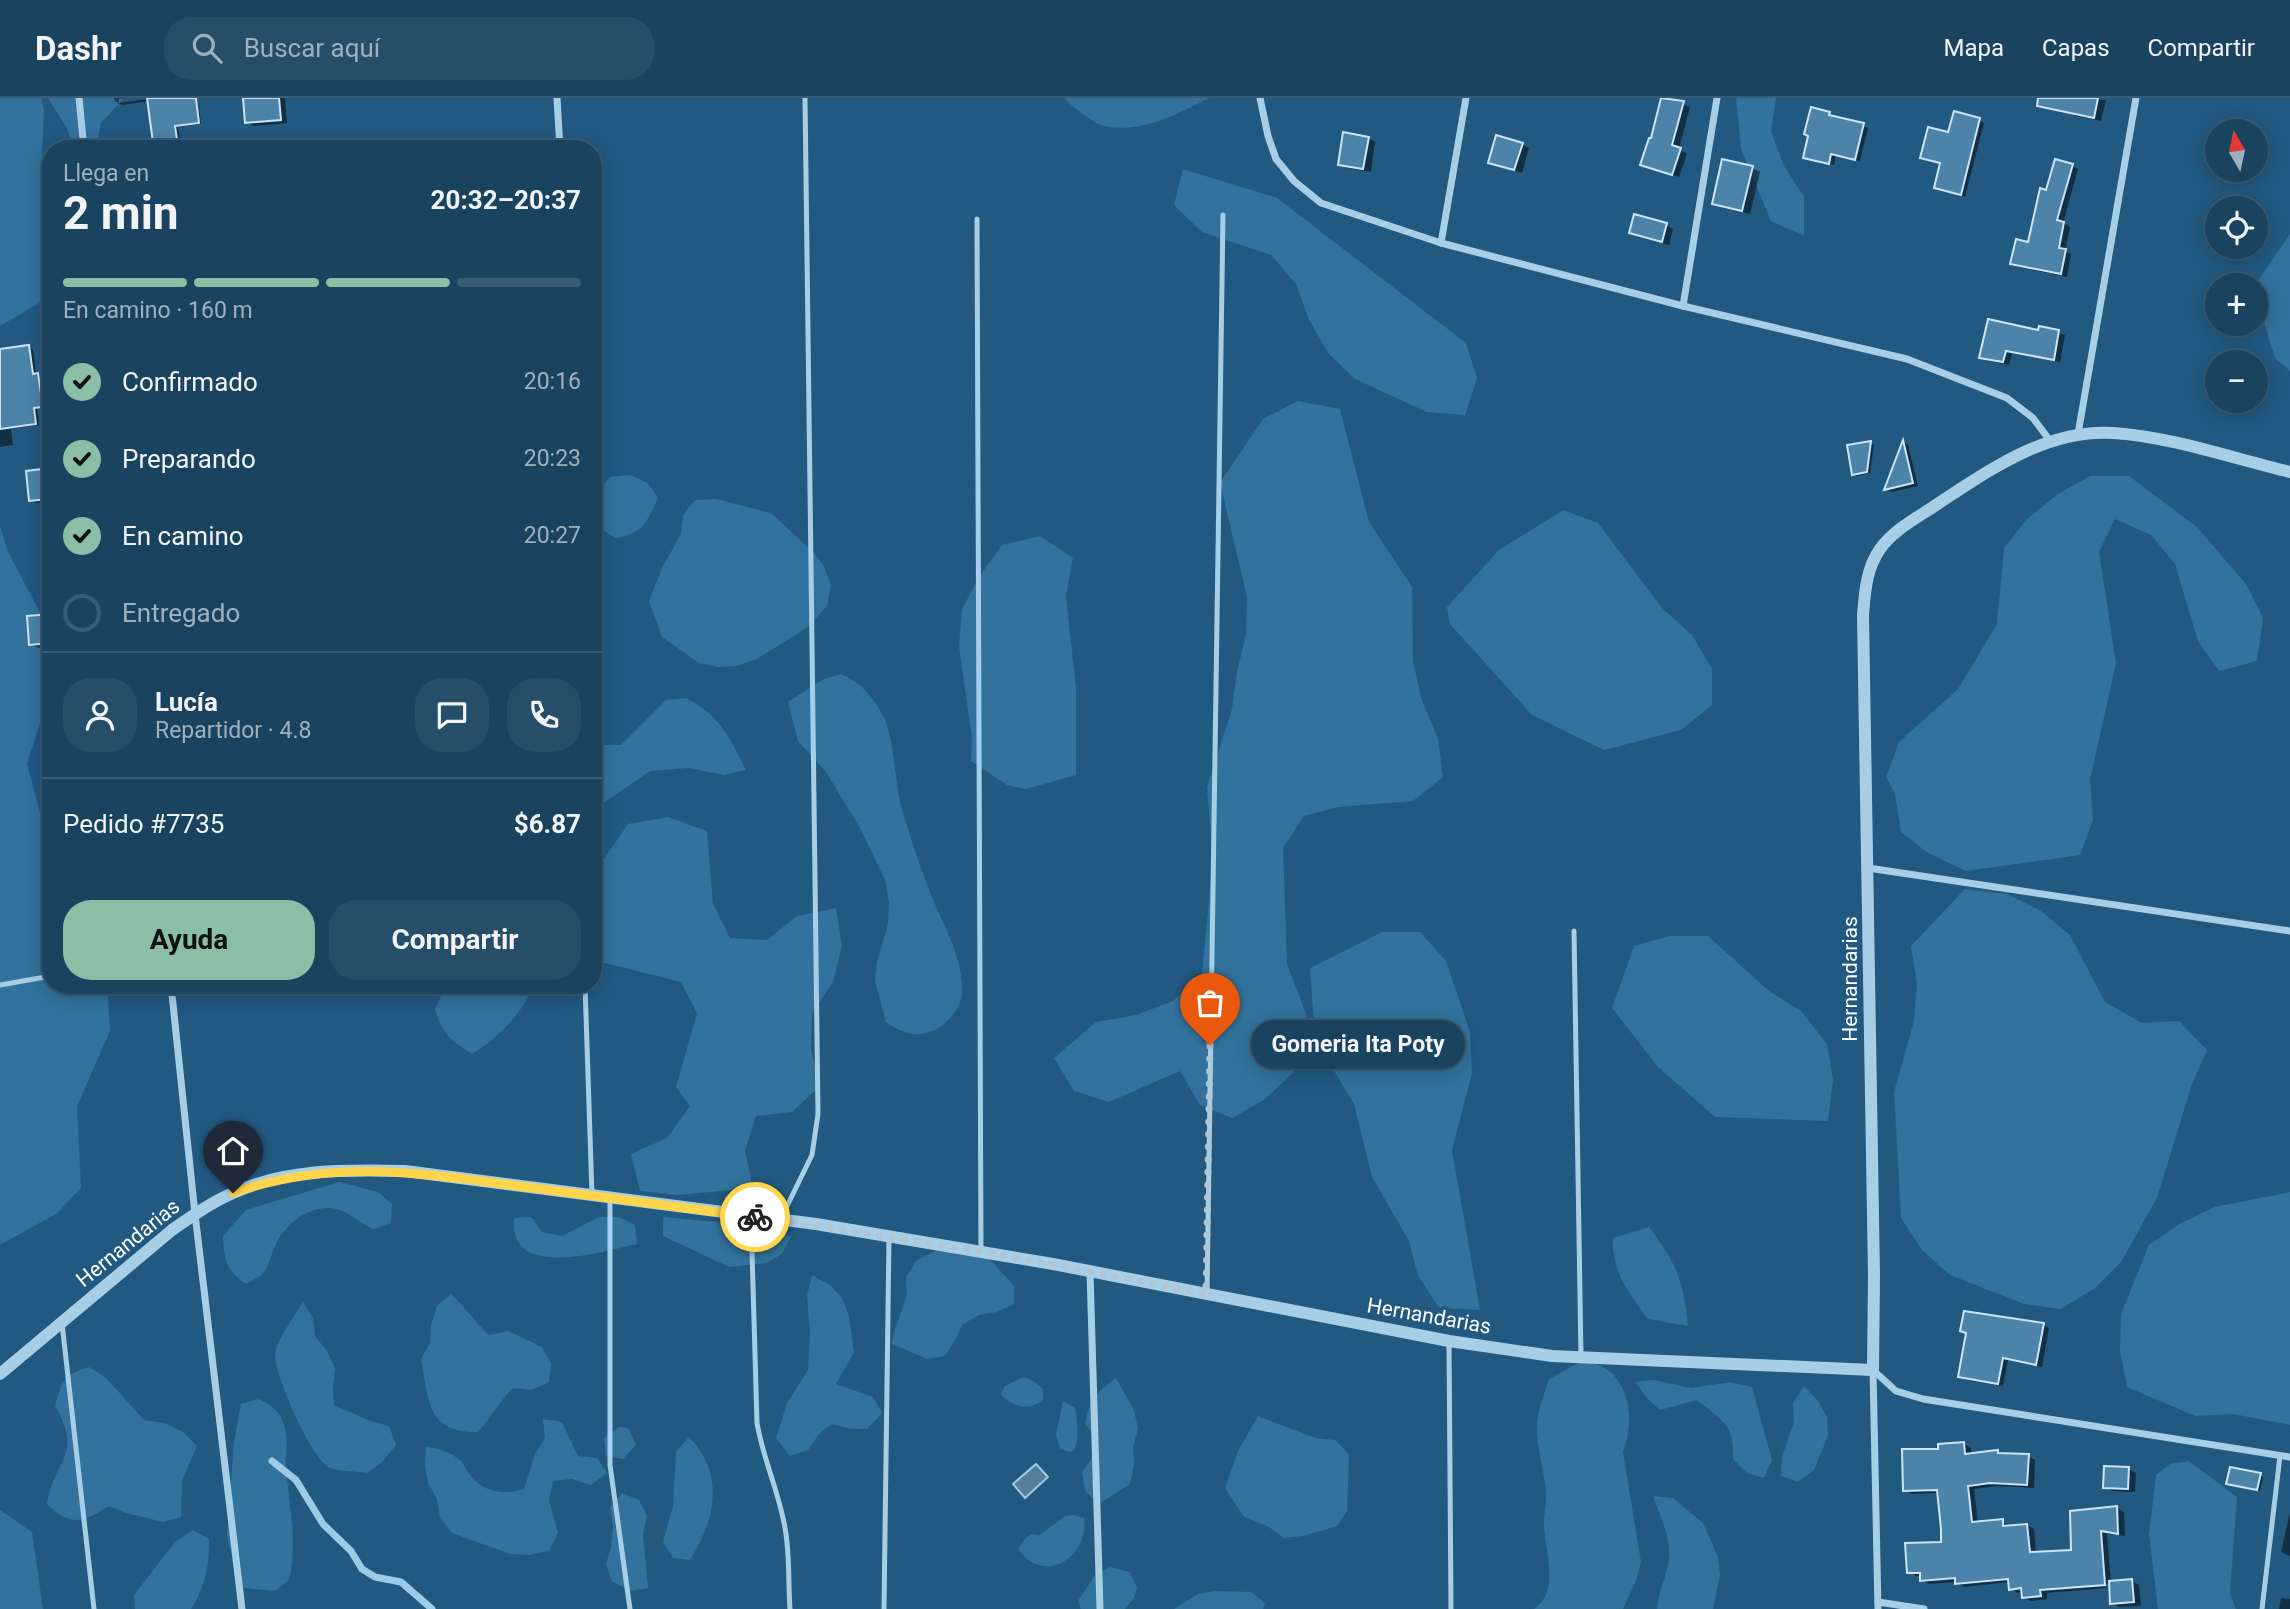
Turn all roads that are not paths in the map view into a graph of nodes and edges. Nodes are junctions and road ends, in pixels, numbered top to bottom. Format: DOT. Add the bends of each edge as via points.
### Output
graph roads {
  1 [pos="79,98"];
  2 [pos="557,98"];
  3 [pos="805,98"];
  4 [pos="1260,98"];
  5 [pos="1466,98"];
  6 [pos="1717,98"];
  7 [pos="2136,98"];
  8 [pos="83,140"];
  9 [pos="559,140"];
  10 [pos="1223,215"];
  11 [pos="977,219"];
  12 [pos="1441,243"];
  13 [pos="1683,306"];
  14 [pos="2078,434"];
  15 [pos="2051,442"];
  16 [pos="2290,472"];
  17 [pos="1868,868"];
  18 [pos="1574,930"];
  19 [pos="2290,931"];
  20 [pos="42,978"];
  21 [pos="0,985"];
  22 [pos="172,994"];
  23 [pos="585,994"];
  24 [pos="593,1196"];
  25 [pos="610,1198"];
  26 [pos="195,1214"];
  27 [pos="751,1216"];
  28 [pos="784,1220"];
  29 [pos="889,1236"];
  30 [pos="981,1251"];
  31 [pos="1090,1272"];
  32 [pos="1206,1294"];
  33 [pos="62,1322"];
  34 [pos="1449,1341"];
  35 [pos="1581,1357"];
  36 [pos="1873,1370"];
  37 [pos="0,1374"];
  38 [pos="2280,1455"];
  39 [pos="2290,1457"];
  40 [pos="1878,1605"];
  41 [pos="94,1609"];
  42 [pos="242,1609"];
  43 [pos="630,1609"];
  44 [pos="790,1609"];
  45 [pos="884,1609"];
  46 [pos="1100,1609"];
  47 [pos="1451,1609"];
  48 [pos="1924,1609"];
  49 [pos="2262,1609"];
  1 -- 8 [label="street"];
  2 -- 9 [label="street"];
  3 -- 28 [label="lane" via="818,1114 812,1155"];
  4 -- 12 [label="street" via="1276,159 1321,203"];
  5 -- 12 [label="street"];
  6 -- 13 [label="street"];
  7 -- 14 [label="street"];
  10 -- 32 [label="lane"];
  11 -- 30 [label="lane"];
  12 -- 13 [label="street"];
  13 -- 15 [label="street" via="1908,359 2007,398 2033,418"];
  14 -- 15 [label="street, Hernandarias"];
  14 -- 16 [label="street, Hernandarias" via="2154,439"];
  15 -- 17 [label="street, Hernandarias" via="1999,463 1900,529 1870,567 1863,615"];
  17 -- 19 [label="street"];
  17 -- 36 [label="street, Hernandarias"];
  18 -- 35 [label="lane"];
  20 -- 21 [label="lane"];
  22 -- 26 [label="street"];
  23 -- 24 [label="lane"];
  24 -- 25 [label="street, Hernandarias"];
  24 -- 26 [label="street, Hernandarias" via="405,1171 344,1170 261,1183"];
  25 -- 27 [label="street, Hernandarias"];
  25 -- 43 [label="lane" via="610,1465"];
  26 -- 33 [label="street, Hernandarias"];
  26 -- 42 [label="street"];
  27 -- 28 [label="street, Hernandarias"];
  27 -- 44 [label="lane" via="757,1423 785,1530"];
  28 -- 29 [label="street, Hernandarias"];
  29 -- 30 [label="street, Hernandarias"];
  29 -- 45 [label="lane"];
  30 -- 31 [label="street, Hernandarias"];
  31 -- 32 [label="street, Hernandarias"];
  31 -- 46 [label="street"];
  32 -- 34 [label="street, Hernandarias"];
  33 -- 37 [label="street, Hernandarias"];
  33 -- 41 [label="lane"];
  34 -- 35 [label="street, Hernandarias"];
  34 -- 47 [label="lane"];
  35 -- 36 [label="street, Hernandarias"];
  36 -- 38 [label="street" via="1896,1391 1923,1399"];
  36 -- 40 [label="street"];
  38 -- 39 [label="street"];
  38 -- 49 [label="lane"];
  40 -- 48 [label="street"];
}
